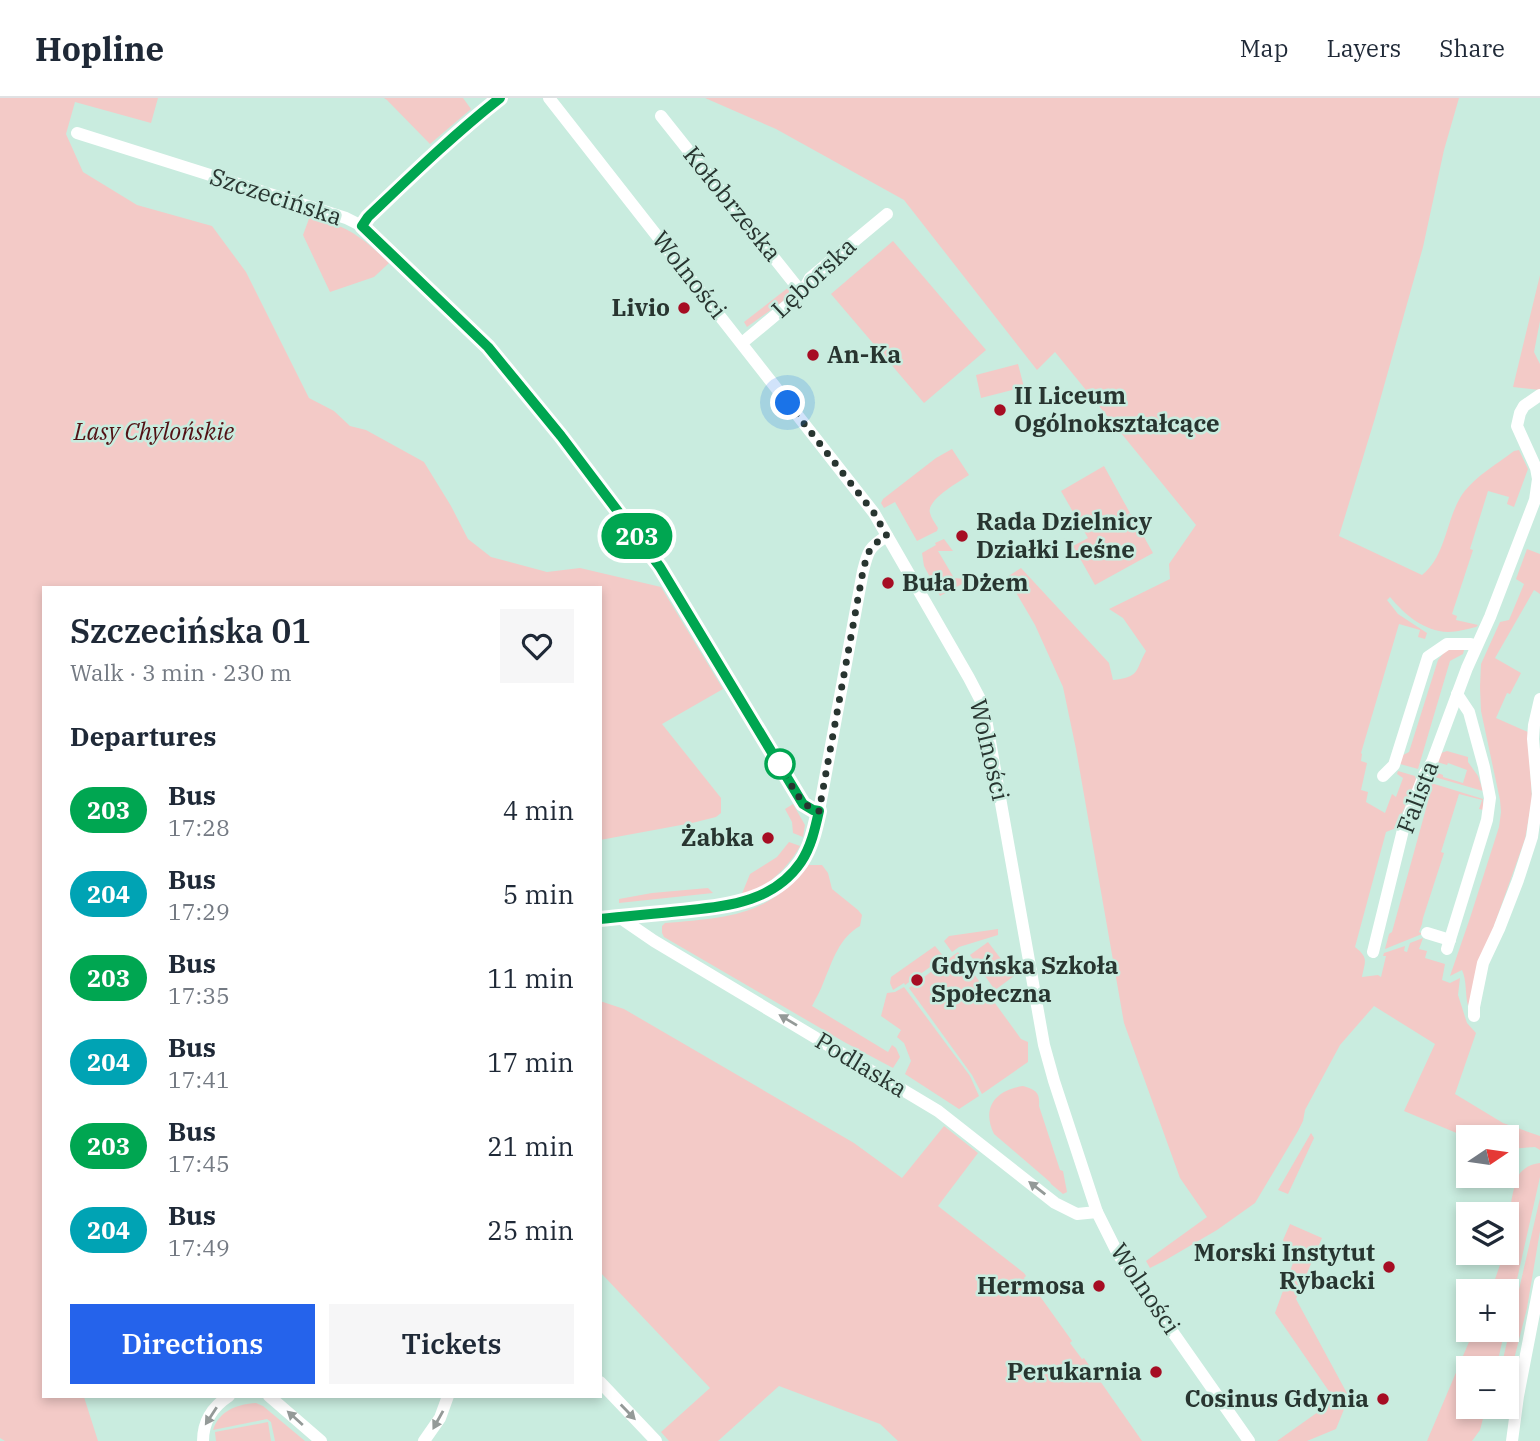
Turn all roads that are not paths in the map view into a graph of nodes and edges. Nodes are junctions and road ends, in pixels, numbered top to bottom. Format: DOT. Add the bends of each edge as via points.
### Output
graph roads {
  1 [pos="500,98"];
  2 [pos="549,98"];
  3 [pos="662,116"];
  4 [pos="77,133"];
  5 [pos="887,214"];
  6 [pos="362,226"];
  7 [pos="802,293"];
  8 [pos="742,343"];
  9 [pos="1540,395"];
  10 [pos="887,536"];
  11 [pos="1476,646"];
  12 [pos="1457,694"];
  13 [pos="1540,699"];
  14 [pos="1383,776"];
  15 [pos="819,811"];
  16 [pos="619,917"];
  17 [pos="602,919"];
  18 [pos="1427,933"];
  19 [pos="1373,952"];
  20 [pos="1474,1016"];
  21 [pos="1097,1212"];
  22 [pos="1540,1282"];
  23 [pos="602,1384"];
  24 [pos="226,1398"];
  25 [pos="271,1398"];
  26 [pos="446,1398"];
  27 [pos="203,1441"];
  28 [pos="321,1441"];
  29 [pos="424,1441"];
  30 [pos="656,1441"];
  31 [pos="1249,1441"];
  32 [pos="1512,1441"];
  1 -- 6 [label="street" via="435,152"];
  2 -- 8 [label="street, Wolności"];
  3 -- 7 [label="street, Kołobrzeska"];
  4 -- 6 [label="street, Szczecińska"];
  5 -- 7 [label="street, Lęborska" via="810,278"];
  6 -- 15 [label="street, Szczecińska" via="481,340 548,420 660,567 803,804"];
  7 -- 8 [label="street, Lęborska"];
  8 -- 10 [label="street, Wolności"];
  9 -- 11 [label="street, Falista" via="1522,409 1517,426 1536,468 1535,500"];
  10 -- 15 [label="street" via="868,550"];
  10 -- 21 [label="street, Wolności" via="981,701 1044,1045"];
  11 -- 12 [label="street, Falista"];
  11 -- 14 [label="street, Falista" via="1447,645 1428,657 1394,765"];
  12 -- 18 [label="street" via="1469,712 1490,798 1448,945"];
  12 -- 19 [label="street, Falista" via="1403,830"];
  13 -- 20 [label="street" via="1533,739 1538,794 1532,837 1483,963"];
  15 -- 16 [label="street" via="802,862 781,883 755,899"];
  16 -- 17 [label="street"];
  21 -- 16 [label="street, Podlaska, one-way" via="1077,1214 1055,1203 938,1111"];
  21 -- 31 [label="street, Wolności" via="1118,1254"];
  22 -- 32 [label="street"];
  23 -- 30 [label="street, one-way"];
  24 -- 27 [label="street, one-way" via="204,1424"];
  28 -- 25 [label="street, one-way"];
  26 -- 29 [label="street, one-way" via="440,1418"];
}
